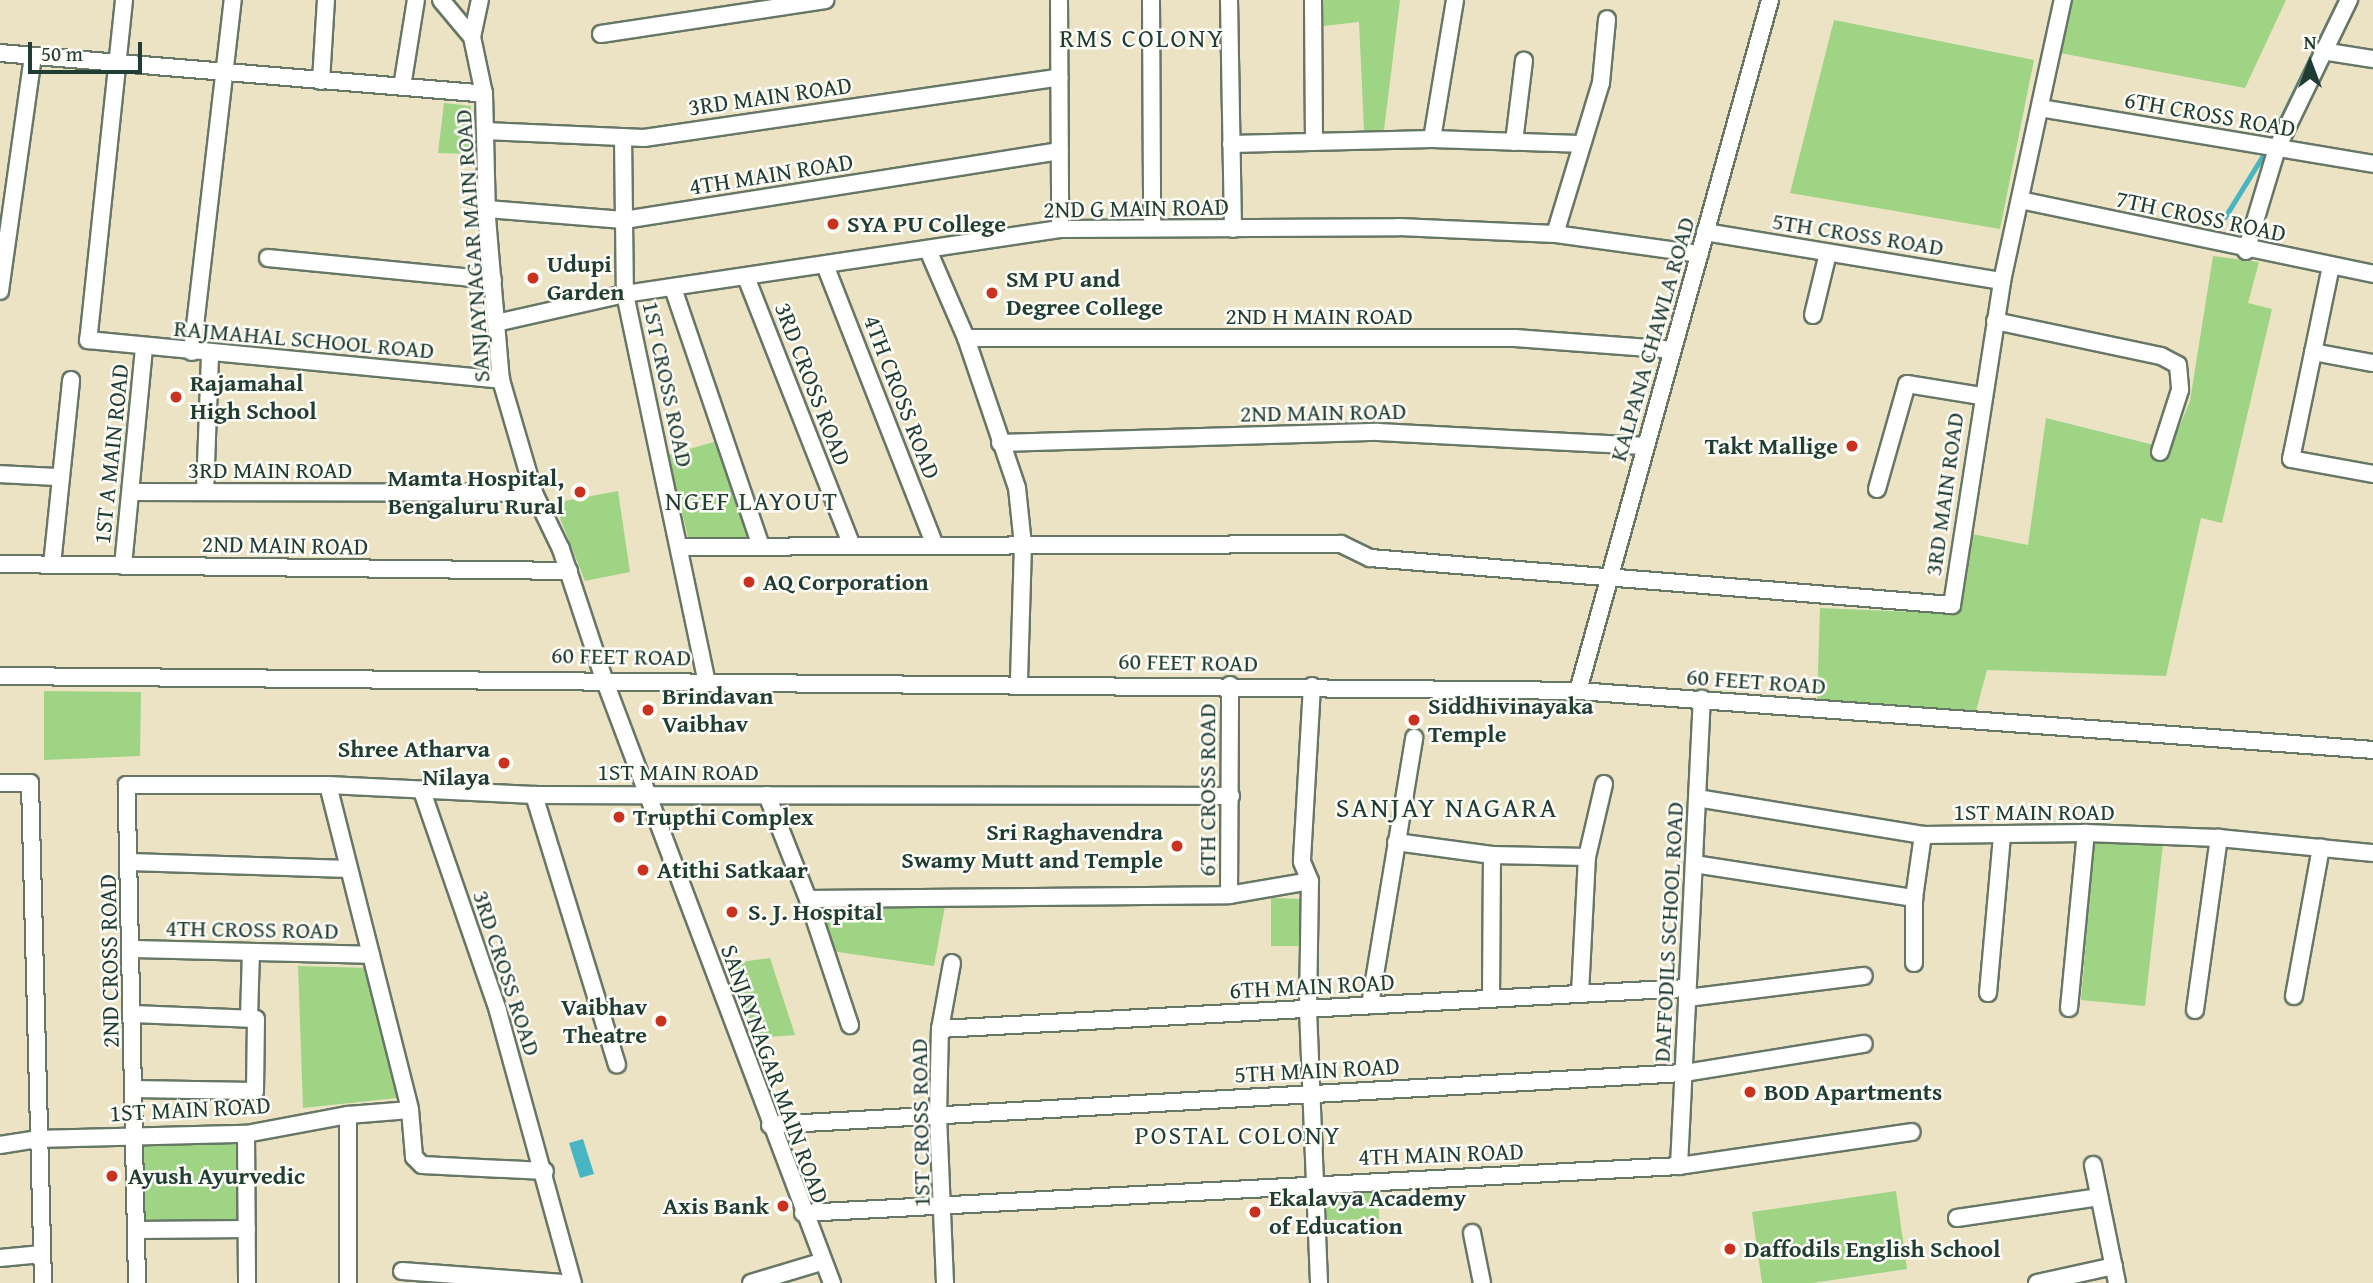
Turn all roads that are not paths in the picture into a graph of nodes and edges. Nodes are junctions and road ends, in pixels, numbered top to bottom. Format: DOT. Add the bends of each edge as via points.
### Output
graph roads {
  1 [pos="124,0"];
  2 [pos="233,0"];
  3 [pos="326,0"];
  4 [pos="416,0"];
  5 [pos="440,0"];
  6 [pos="480,0"];
  7 [pos="825,0"];
  8 [pos="1059,0"];
  9 [pos="1151,0"];
  10 [pos="1228,0"];
  11 [pos="1313,0"];
  12 [pos="1455,0"];
  13 [pos="1770,0"];
  14 [pos="2063,0"];
  15 [pos="2350,0"];
  16 [pos="1606,19"];
  17 [pos="601,34"];
  18 [pos="472,37"];
  19 [pos="2322,51"];
  20 [pos="0,53"];
  21 [pos="33,56"];
  22 [pos="2373,59"];
  23 [pos="1524,61"];
  24 [pos="116,63"];
  25 [pos="225,72"];
  26 [pos="1060,77"];
  27 [pos="321,81"];
  28 [pos="402,88"];
  29 [pos="484,94"];
  30 [pos="2040,108"];
  31 [pos="485,131"];
  32 [pos="623,137"];
  33 [pos="1432,139"];
  34 [pos="1314,142"];
  35 [pos="1514,142"];
  36 [pos="1231,144"];
  37 [pos="1580,144"];
  38 [pos="2277,148"];
  39 [pos="1060,151"];
  40 [pos="2373,164"];
  41 [pos="2020,200"];
  42 [pos="487,209"];
  43 [pos="624,220"];
  44 [pos="1152,228"];
  45 [pos="1060,229"];
  46 [pos="1233,229"];
  47 [pos="1706,232"];
  48 [pos="1555,234"];
  49 [pos="928,250"];
  50 [pos="2246,251"];
  51 [pos="1828,253"];
  52 [pos="1700,254"];
  53 [pos="268,258"];
  54 [pos="825,265"];
  55 [pos="2331,266"];
  56 [pos="2373,274"];
  57 [pos="746,277"];
  58 [pos="493,280"];
  59 [pos="2002,281"];
  60 [pos="673,288"];
  61 [pos="0,291"];
  62 [pos="625,294"];
  63 [pos="1813,315"];
  64 [pos="1995,321"];
  65 [pos="496,323"];
  66 [pos="966,338"];
  67 [pos="145,347"];
  68 [pos="1673,350"];
  69 [pos="192,352"];
  70 [pos="2313,352"];
  71 [pos="211,353"];
  72 [pos="2373,362"];
  73 [pos="71,380"];
  74 [pos="501,380"];
  75 [pos="1981,396"];
  76 [pos="1000,443"];
  77 [pos="1646,446"];
  78 [pos="2160,452"];
  79 [pos="0,474"];
  80 [pos="2373,474"];
  81 [pos="58,477"];
  82 [pos="1877,489"];
  83 [pos="131,492"];
  84 [pos="205,492"];
  85 [pos="534,493"];
  86 [pos="852,545"];
  87 [pos="935,545"];
  88 [pos="1023,545"];
  89 [pos="761,546"];
  90 [pos="681,547"];
  91 [pos="0,564"];
  92 [pos="52,565"];
  93 [pos="123,566"];
  94 [pos="569,571"];
  95 [pos="1610,577"];
  96 [pos="0,676"];
  97 [pos="604,679"];
  98 [pos="706,680"];
  99 [pos="1019,683"];
  100 [pos="1230,685"];
  101 [pos="1312,686"];
  102 [pos="1578,691"];
  103 [pos="1702,699"];
  104 [pos="1414,738"];
  105 [pos="2373,750"];
  106 [pos="0,783"];
  107 [pos="1604,784"];
  108 [pos="328,785"];
  109 [pos="127,786"];
  110 [pos="422,791"];
  111 [pos="534,794"];
  112 [pos="767,795"];
  113 [pos="648,796"];
  114 [pos="1231,796"];
  115 [pos="1697,798"];
  116 [pos="2086,833"];
  117 [pos="1923,835"];
  118 [pos="2002,837"];
  119 [pos="2219,838"];
  120 [pos="1396,842"];
  121 [pos="2321,847"];
  122 [pos="2373,853"];
  123 [pos="1492,855"];
  124 [pos="1587,856"];
  125 [pos="130,862"];
  126 [pos="1694,864"];
  127 [pos="349,869"];
  128 [pos="1310,881"];
  129 [pos="1229,895"];
  130 [pos="1914,898"];
  131 [pos="808,900"];
  132 [pos="132,949"];
  133 [pos="251,952"];
  134 [pos="371,955"];
  135 [pos="952,963"];
  136 [pos="1914,963"];
  137 [pos="1864,976"];
  138 [pos="1687,993"];
  139 [pos="1988,993"];
  140 [pos="1580,994"];
  141 [pos="2294,996"];
  142 [pos="1491,999"];
  143 [pos="1370,1005"];
  144 [pos="2069,1008"];
  145 [pos="1308,1009"];
  146 [pos="2196,1010"];
  147 [pos="133,1014"];
  148 [pos="249,1018"];
  149 [pos="850,1025"];
  150 [pos="940,1029"];
  151 [pos="1864,1044"];
  152 [pos="617,1065"];
  153 [pos="1684,1073"];
  154 [pos="133,1089"];
  155 [pos="1312,1093"];
  156 [pos="410,1110"];
  157 [pos="348,1115"];
  158 [pos="938,1115"];
  159 [pos="770,1125"];
  160 [pos="1912,1132"];
  161 [pos="246,1134"];
  162 [pos="133,1137"];
  163 [pos="36,1139"];
  164 [pos="0,1144"];
  165 [pos="2093,1165"];
  166 [pos="1679,1166"];
  167 [pos="545,1171"];
  168 [pos="1315,1182"];
  169 [pos="2099,1197"];
  170 [pos="944,1204"];
  171 [pos="803,1213"];
  172 [pos="1957,1219"];
  173 [pos="247,1229"];
  174 [pos="136,1230"];
  175 [pos="1472,1233"];
  176 [pos="42,1254"];
  177 [pos="0,1258"];
  178 [pos="821,1262"];
  179 [pos="2114,1266"];
  180 [pos="402,1271"];
  181 [pos="43,1283"];
  182 [pos="137,1283"];
  183 [pos="247,1283"];
  184 [pos="348,1283"];
  185 [pos="560,1283"];
  186 [pos="573,1283"];
  187 [pos="751,1283"];
  188 [pos="832,1283"];
  189 [pos="945,1283"];
  190 [pos="1319,1283"];
  191 [pos="1482,1283"];
  192 [pos="2036,1283"];
  193 [pos="2117,1283"];
  1 -- 24 [label="street"];
  2 -- 25 [label="street"];
  3 -- 27 [label="street"];
  4 -- 28 [label="street"];
  5 -- 18 [label="street, SANJAYNAGAR MAIN ROAD"];
  6 -- 18 [label="street"];
  7 -- 17 [label="street"];
  8 -- 26 [label="street"];
  9 -- 44 [label="street"];
  10 -- 36 [label="street"];
  11 -- 34 [label="street"];
  12 -- 33 [label="street"];
  13 -- 47 [label="street, KALPANA CHAWLA ROAD"];
  14 -- 30 [label="street, 3RD MAIN ROAD"];
  15 -- 19 [label="street"];
  16 -- 37 [label="street" via="1601,83"];
  18 -- 29 [label="street, SANJAYNAGAR MAIN ROAD"];
  19 -- 22 [label="street"];
  19 -- 38 [label="street"];
  20 -- 21 [label="street"];
  21 -- 24 [label="street"];
  21 -- 61 [label="street"];
  23 -- 35 [label="street"];
  24 -- 25 [label="street"];
  24 -- 67 [label="street, RAJMAHAL SCHOOL ROAD" via="88,340"];
  25 -- 27 [label="street"];
  25 -- 69 [label="street"];
  26 -- 32 [label="street, 3RD MAIN ROAD" via="644,138"];
  26 -- 39 [label="street"];
  27 -- 28 [label="street"];
  28 -- 29 [label="street"];
  29 -- 31 [label="street, SANJAYNAGAR MAIN ROAD"];
  30 -- 38 [label="street, 6TH CROSS ROAD"];
  30 -- 41 [label="street, 3RD MAIN ROAD"];
  31 -- 32 [label="street, 3RD MAIN ROAD"];
  31 -- 42 [label="street, SANJAYNAGAR MAIN ROAD"];
  32 -- 43 [label="street, 1ST CROSS ROAD"];
  33 -- 34 [label="street"];
  33 -- 35 [label="street"];
  34 -- 36 [label="street"];
  35 -- 37 [label="street"];
  36 -- 46 [label="street"];
  37 -- 48 [label="street"];
  38 -- 40 [label="street, 6TH CROSS ROAD"];
  38 -- 50 [label="street"];
  39 -- 43 [label="street, 4TH MAIN ROAD"];
  39 -- 45 [label="street"];
  41 -- 50 [label="street, 7TH CROSS ROAD"];
  41 -- 59 [label="street, 3RD MAIN ROAD"];
  42 -- 43 [label="street, 4TH MAIN ROAD"];
  42 -- 58 [label="street, SANJAYNAGAR MAIN ROAD"];
  43 -- 62 [label="street, 1ST CROSS ROAD"];
  44 -- 45 [label="street, 2ND G MAIN ROAD"];
  44 -- 46 [label="street, 2ND G MAIN ROAD"];
  45 -- 49 [label="street, 2ND G MAIN ROAD"];
  46 -- 48 [label="street, 2ND G MAIN ROAD" via="1399,227"];
  47 -- 51 [label="street, 5TH CROSS ROAD"];
  47 -- 52 [label="street, KALPANA CHAWLA ROAD"];
  48 -- 52 [label="street, 2ND G MAIN ROAD"];
  49 -- 54 [label="street, 2ND G MAIN ROAD"];
  49 -- 66 [label="street"];
  50 -- 55 [label="street, 7TH CROSS ROAD"];
  51 -- 59 [label="street, 5TH CROSS ROAD"];
  51 -- 63 [label="street"];
  52 -- 68 [label="street, KALPANA CHAWLA ROAD"];
  53 -- 58 [label="street"];
  54 -- 57 [label="street, 2ND G MAIN ROAD"];
  54 -- 87 [label="street, 4TH CROSS ROAD"];
  55 -- 56 [label="street, 7TH CROSS ROAD"];
  55 -- 70 [label="street"];
  57 -- 60 [label="street, 2ND G MAIN ROAD"];
  57 -- 86 [label="street, 3RD CROSS ROAD"];
  58 -- 65 [label="street, SANJAYNAGAR MAIN ROAD"];
  59 -- 64 [label="street, 3RD MAIN ROAD"];
  60 -- 62 [label="street, 2ND G MAIN ROAD"];
  60 -- 89 [label="street"];
  62 -- 65 [label="street, 2ND G MAIN ROAD"];
  62 -- 90 [label="street, 1ST CROSS ROAD"];
  64 -- 75 [label="street, 3RD MAIN ROAD"];
  64 -- 78 [label="street" via="2161,356 2178,365 2180,390"];
  65 -- 74 [label="street, SANJAYNAGAR MAIN ROAD"];
  66 -- 68 [label="street, 2ND H MAIN ROAD" via="1515,338"];
  66 -- 76 [label="street"];
  67 -- 69 [label="street, RAJMAHAL SCHOOL ROAD"];
  67 -- 83 [label="street, 1ST A MAIN ROAD"];
  68 -- 77 [label="street, KALPANA CHAWLA ROAD"];
  69 -- 71 [label="street, RAJMAHAL SCHOOL ROAD"];
  70 -- 72 [label="street"];
  70 -- 80 [label="street" via="2291,459"];
  71 -- 74 [label="street, RAJMAHAL SCHOOL ROAD"];
  71 -- 84 [label="street"];
  73 -- 81 [label="street"];
  74 -- 85 [label="street, SANJAYNAGAR MAIN ROAD"];
  75 -- 82 [label="street" via="1907,384"];
  75 -- 95 [label="street, 3RD MAIN ROAD" via="1952,605"];
  76 -- 77 [label="street, 2ND MAIN ROAD" via="1378,432"];
  76 -- 88 [label="street" via="1017,488"];
  77 -- 95 [label="street, KALPANA CHAWLA ROAD"];
  79 -- 81 [label="street"];
  81 -- 92 [label="street"];
  83 -- 84 [label="street, 3RD MAIN ROAD"];
  83 -- 93 [label="street, 1ST A MAIN ROAD"];
  84 -- 85 [label="street, 3RD MAIN ROAD"];
  85 -- 94 [label="street, SANJAYNAGAR MAIN ROAD"];
  86 -- 87 [label="street, 3RD MAIN ROAD"];
  86 -- 89 [label="street, 3RD MAIN ROAD"];
  87 -- 88 [label="street, 3RD MAIN ROAD"];
  88 -- 95 [label="street, 3RD MAIN ROAD" via="1341,544 1370,558"];
  88 -- 99 [label="street"];
  89 -- 90 [label="street, 3RD MAIN ROAD"];
  90 -- 98 [label="street, 1ST CROSS ROAD"];
  91 -- 92 [label="street, 2ND MAIN ROAD"];
  92 -- 93 [label="street, 2ND MAIN ROAD"];
  93 -- 94 [label="street, 2ND MAIN ROAD"];
  94 -- 97 [label="street, SANJAYNAGAR MAIN ROAD"];
  95 -- 102 [label="street, KALPANA CHAWLA ROAD"];
  96 -- 97 [label="street, 60 FEET ROAD"];
  97 -- 98 [label="street, 60 FEET ROAD"];
  97 -- 113 [label="street, SANJAYNAGAR MAIN ROAD"];
  98 -- 99 [label="street, 60 FEET ROAD"];
  99 -- 100 [label="street, 60 FEET ROAD"];
  100 -- 101 [label="street, 60 FEET ROAD"];
  100 -- 114 [label="street, 6TH CROSS ROAD"];
  101 -- 102 [label="street, 60 FEET ROAD"];
  101 -- 128 [label="street" via="1302,862"];
  102 -- 103 [label="street, 60 FEET ROAD"];
  103 -- 105 [label="street, 60 FEET ROAD"];
  103 -- 115 [label="street, DAFFODILS SCHOOL ROAD"];
  104 -- 120 [label="street"];
  106 -- 163 [label="street" via="30,783"];
  107 -- 124 [label="street"];
  108 -- 109 [label="street, 1ST MAIN ROAD"];
  108 -- 110 [label="street, 1ST MAIN ROAD"];
  108 -- 127 [label="street, 4TH CROSS ROAD"];
  109 -- 125 [label="street, 2ND CROSS ROAD"];
  110 -- 111 [label="street, 1ST MAIN ROAD"];
  110 -- 167 [label="street, 3RD CROSS ROAD" via="498,1011"];
  111 -- 113 [label="street, 1ST MAIN ROAD"];
  111 -- 152 [label="street"];
  112 -- 113 [label="street, 1ST MAIN ROAD"];
  112 -- 114 [label="street, 1ST MAIN ROAD"];
  112 -- 131 [label="street"];
  113 -- 159 [label="street, SANJAYNAGAR MAIN ROAD"];
  114 -- 129 [label="street, 6TH CROSS ROAD"];
  115 -- 117 [label="street, 1ST MAIN ROAD"];
  115 -- 126 [label="street, DAFFODILS SCHOOL ROAD"];
  116 -- 118 [label="street, 1ST MAIN ROAD"];
  116 -- 119 [label="street, 1ST MAIN ROAD"];
  116 -- 144 [label="street"];
  117 -- 118 [label="street, 1ST MAIN ROAD"];
  117 -- 130 [label="street"];
  118 -- 139 [label="street"];
  119 -- 121 [label="street, 1ST MAIN ROAD"];
  119 -- 146 [label="street"];
  120 -- 123 [label="street"];
  120 -- 143 [label="street"];
  121 -- 122 [label="street, 1ST MAIN ROAD"];
  121 -- 141 [label="street"];
  123 -- 124 [label="street"];
  123 -- 142 [label="street"];
  124 -- 140 [label="street"];
  125 -- 127 [label="street"];
  125 -- 132 [label="street, 2ND CROSS ROAD"];
  126 -- 130 [label="street"];
  126 -- 138 [label="street, DAFFODILS SCHOOL ROAD"];
  127 -- 134 [label="street, 4TH CROSS ROAD"];
  128 -- 129 [label="street"];
  128 -- 145 [label="street"];
  129 -- 131 [label="street"];
  130 -- 136 [label="street"];
  131 -- 149 [label="street"];
  132 -- 133 [label="street, 4TH CROSS ROAD"];
  132 -- 147 [label="street, 2ND CROSS ROAD"];
  133 -- 134 [label="street, 4TH CROSS ROAD"];
  133 -- 148 [label="street"];
  134 -- 156 [label="street, 4TH CROSS ROAD"];
  135 -- 150 [label="street, 1ST CROSS ROAD"];
  137 -- 138 [label="street, 6TH MAIN ROAD"];
  138 -- 140 [label="street, 6TH MAIN ROAD"];
  138 -- 153 [label="street, DAFFODILS SCHOOL ROAD"];
  140 -- 142 [label="street, 6TH MAIN ROAD"];
  142 -- 143 [label="street, 6TH MAIN ROAD"];
  143 -- 145 [label="street, 6TH MAIN ROAD"];
  145 -- 150 [label="street, 6TH MAIN ROAD"];
  145 -- 155 [label="street"];
  147 -- 148 [label="street"];
  147 -- 154 [label="street, 2ND CROSS ROAD"];
  148 -- 154 [label="street" via="256,1019 255,1091"];
  150 -- 158 [label="street, 1ST CROSS ROAD"];
  151 -- 153 [label="street, 5TH MAIN ROAD"];
  153 -- 155 [label="street, 5TH MAIN ROAD"];
  153 -- 166 [label="street, DAFFODILS SCHOOL ROAD"];
  154 -- 162 [label="street, 2ND CROSS ROAD"];
  155 -- 158 [label="street, 5TH MAIN ROAD"];
  155 -- 168 [label="street"];
  156 -- 157 [label="street, 1ST MAIN ROAD"];
  156 -- 167 [label="street" via="414,1157 422,1165"];
  157 -- 161 [label="street, 1ST MAIN ROAD"];
  157 -- 184 [label="street"];
  158 -- 159 [label="street, 5TH MAIN ROAD"];
  158 -- 170 [label="street, 1ST CROSS ROAD"];
  159 -- 171 [label="street, SANJAYNAGAR MAIN ROAD"];
  160 -- 166 [label="street, 4TH MAIN ROAD"];
  161 -- 162 [label="street, 1ST MAIN ROAD"];
  161 -- 173 [label="street"];
  162 -- 163 [label="street, 1ST MAIN ROAD"];
  162 -- 174 [label="street"];
  163 -- 164 [label="street, 1ST MAIN ROAD"];
  163 -- 176 [label="street"];
  165 -- 169 [label="street"];
  166 -- 168 [label="street, 4TH MAIN ROAD"];
  167 -- 186 [label="street"];
  168 -- 170 [label="street, 4TH MAIN ROAD"];
  168 -- 190 [label="street"];
  169 -- 172 [label="street"];
  169 -- 179 [label="street"];
  170 -- 171 [label="street, 4TH MAIN ROAD"];
  170 -- 189 [label="street, 1ST CROSS ROAD"];
  171 -- 178 [label="street, SANJAYNAGAR MAIN ROAD"];
  173 -- 174 [label="street"];
  173 -- 183 [label="street"];
  174 -- 182 [label="street"];
  175 -- 191 [label="street"];
  176 -- 177 [label="street"];
  176 -- 181 [label="street"];
  178 -- 187 [label="street"];
  178 -- 188 [label="street, SANJAYNAGAR MAIN ROAD"];
  179 -- 192 [label="street"];
  179 -- 193 [label="street"];
  180 -- 185 [label="street"];
}
